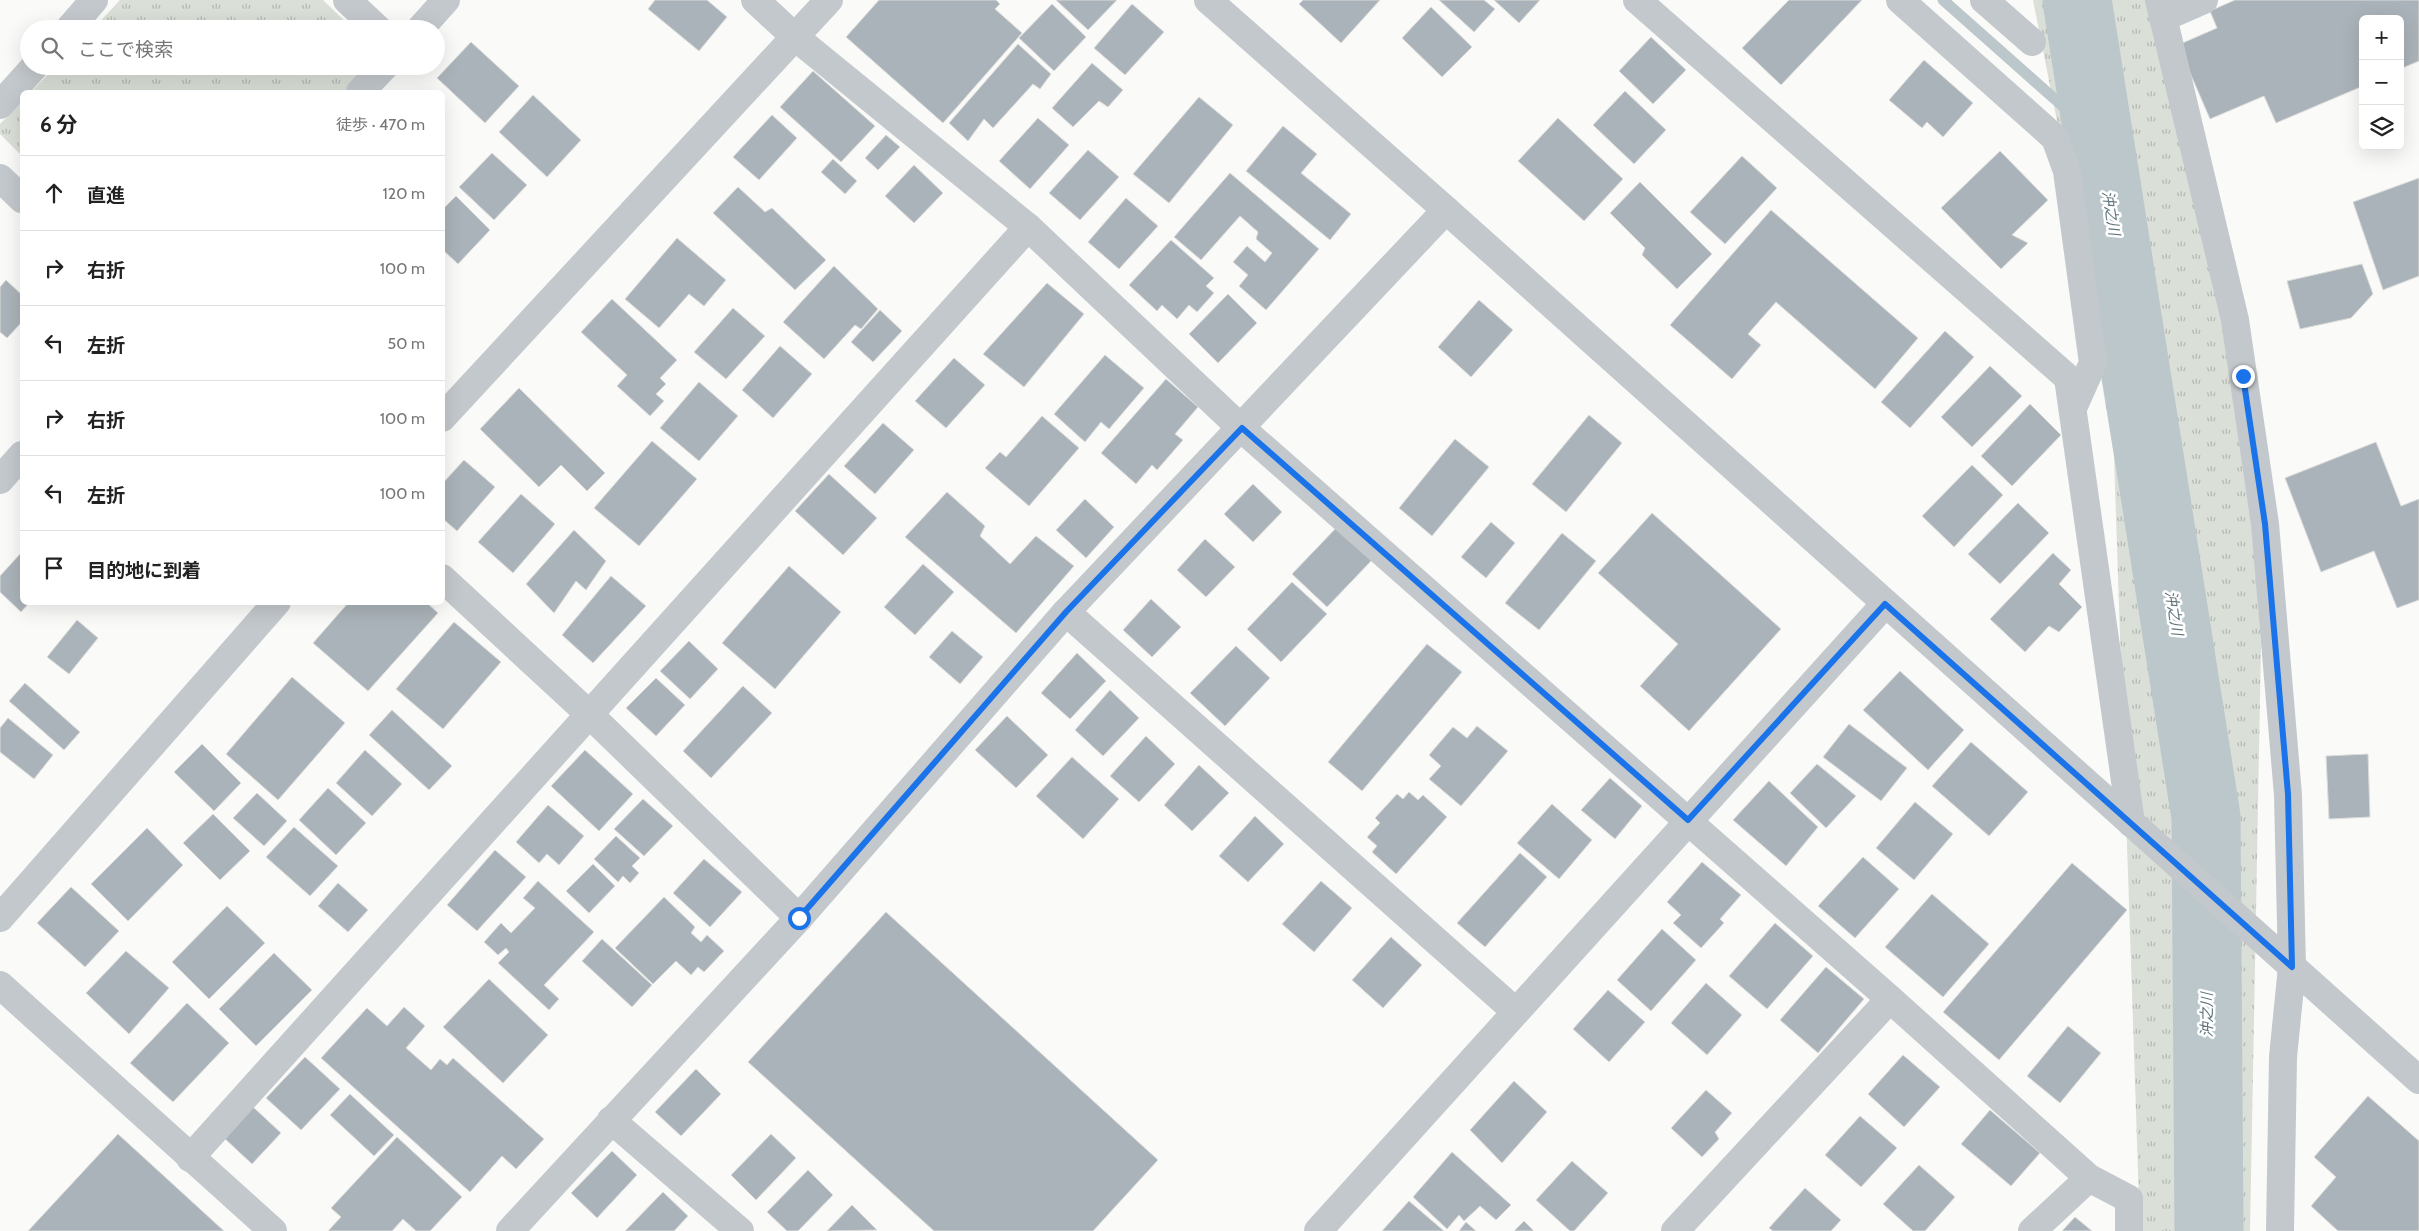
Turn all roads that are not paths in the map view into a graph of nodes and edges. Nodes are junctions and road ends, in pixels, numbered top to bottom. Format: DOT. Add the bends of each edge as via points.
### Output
graph roads {
  1 [pos="94,0"];
  2 [pos="347,0"];
  3 [pos="446,0"];
  4 [pos="755,0"];
  5 [pos="829,0"];
  6 [pos="1208,0"];
  7 [pos="1638,0"];
  8 [pos="1900,0"];
  9 [pos="1984,0"];
  10 [pos="2204,0"];
  11 [pos="2161,9"];
  12 [pos="77,20"];
  13 [pos="368,20"];
  14 [pos="428,20"];
  15 [pos="795,37"];
  16 [pos="2032,42"];
  17 [pos="27,75"];
  18 [pos="376,75"];
  19 [pos="362,90"];
  20 [pos="0,105"];
  21 [pos="0,178"];
  22 [pos="20,197"];
  23 [pos="1446,210"];
  24 [pos="1028,227"];
  25 [pos="2073,409"];
  26 [pos="445,415"];
  27 [pos="1242,428"];
  28 [pos="20,457"];
  29 [pos="0,480"];
  30 [pos="445,581"];
  31 [pos="1885,604"];
  32 [pos="273,605"];
  33 [pos="1066,612"];
  34 [pos="589,714"];
  35 [pos="1688,820"];
  36 [pos="2131,823"];
  37 [pos="0,918"];
  38 [pos="799,918"];
  39 [pos="2292,967"];
  40 [pos="0,985"];
  41 [pos="1890,998"];
  42 [pos="1515,1011"];
  43 [pos="2419,1080"];
  44 [pos="611,1120"];
  45 [pos="190,1158"];
  46 [pos="2089,1178"];
  47 [pos="274,1231"];
  48 [pos="510,1231"];
  49 [pos="740,1231"];
  50 [pos="1318,1231"];
  51 [pos="1675,1231"];
  52 [pos="2032,1231"];
  53 [pos="2129,1231"];
  54 [pos="2280,1231"];
  1 -- 12 [label="street"];
  2 -- 13 [label="street"];
  3 -- 14 [label="street"];
  4 -- 15 [label="street"];
  5 -- 15 [label="street"];
  6 -- 23 [label="street"];
  7 -- 25 [label="street" via="2068,378"];
  8 -- 25 [label="street" via="2055,138 2067,171 2093,363"];
  9 -- 16 [label="street"];
  10 -- 11 [label="street"];
  11 -- 39 [label="street" via="2235,320 2265,524 2288,794"];
  15 -- 24 [label="street"];
  15 -- 26 [label="street"];
  17 -- 20 [label="street"];
  18 -- 19 [label="street"];
  21 -- 22 [label="street"];
  23 -- 27 [label="street"];
  23 -- 31 [label="street"];
  24 -- 27 [label="street"];
  24 -- 34 [label="street"];
  25 -- 36 [label="street"];
  27 -- 33 [label="street"];
  27 -- 35 [label="street"];
  28 -- 29 [label="street"];
  30 -- 34 [label="street"];
  31 -- 35 [label="street"];
  31 -- 36 [label="street"];
  32 -- 37 [label="street"];
  33 -- 38 [label="street"];
  33 -- 42 [label="street"];
  34 -- 38 [label="street"];
  34 -- 45 [label="street"];
  35 -- 41 [label="street"];
  35 -- 42 [label="street"];
  36 -- 39 [label="street"];
  38 -- 44 [label="street"];
  39 -- 43 [label="street"];
  39 -- 54 [label="street" via="2283,1057"];
  40 -- 45 [label="street"];
  41 -- 46 [label="street"];
  41 -- 51 [label="street"];
  42 -- 50 [label="street"];
  44 -- 48 [label="street"];
  44 -- 49 [label="street"];
  45 -- 47 [label="street"];
  46 -- 52 [label="street"];
  46 -- 53 [label="street" via="2129,1198"];
}
